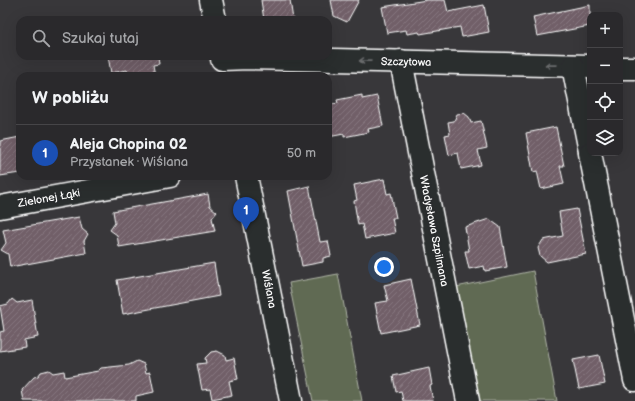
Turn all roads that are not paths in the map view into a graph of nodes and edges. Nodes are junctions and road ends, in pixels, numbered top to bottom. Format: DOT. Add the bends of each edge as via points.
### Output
graph roads {
  1 [pos="211,0"];
  2 [pos="214,16"];
  3 [pos="401,61"];
  4 [pos="223,64"];
  5 [pos="582,66"];
  6 [pos="623,68"];
  7 [pos="635,68"];
  8 [pos="587,120"];
  9 [pos="591,156"];
  10 [pos="148,180"];
  11 [pos="247,180"];
  12 [pos="0,207"];
  13 [pos="635,380"];
  14 [pos="290,401"];
  15 [pos="468,401"];
  1 -- 2 [label="street"];
  3 -- 4 [label="street, Szczytowa, one-way"];
  5 -- 3 [label="street, Szczytowa, one-way"];
  3 -- 15 [label="street, Władysława Szpilmana"];
  5 -- 8 [label="street"];
  6 -- 7 [label="street"];
  9 -- 13 [label="street"];
  10 -- 12 [label="street, Zielonej Łąki"];
  11 -- 14 [label="street, Wiślana"];
}
